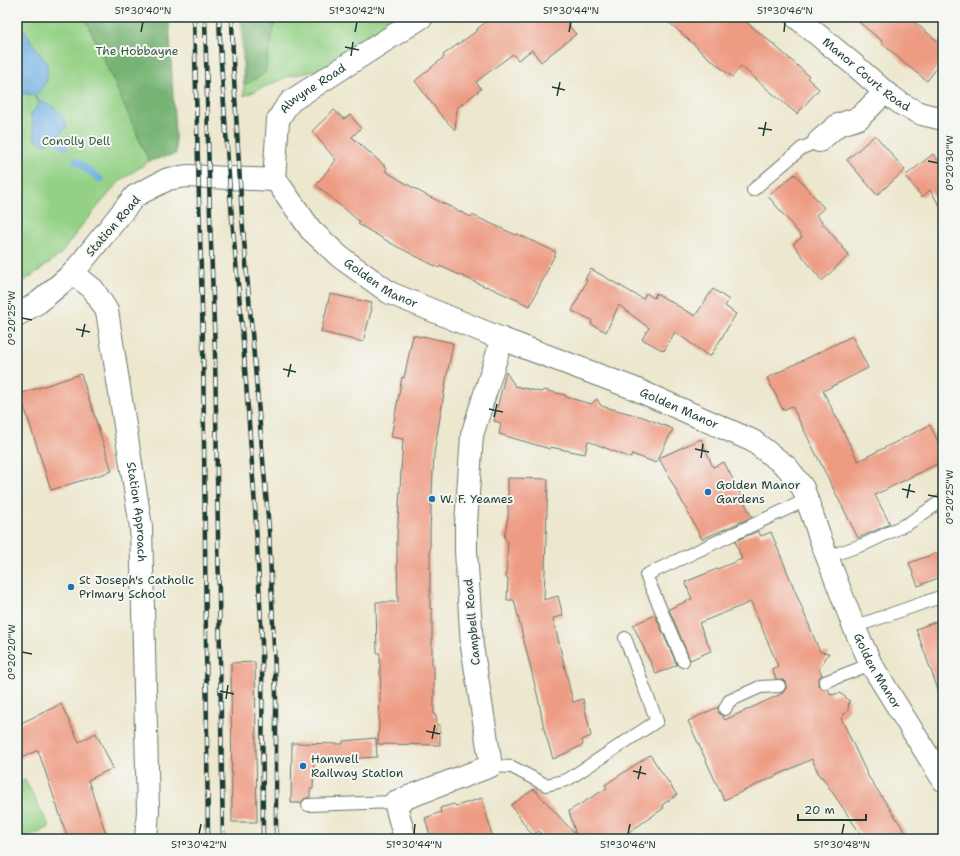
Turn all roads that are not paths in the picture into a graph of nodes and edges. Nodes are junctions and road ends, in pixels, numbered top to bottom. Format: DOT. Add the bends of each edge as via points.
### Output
graph roads {
  1 [pos="422,17"];
  2 [pos="796,17"];
  3 [pos="885,92"];
  4 [pos="943,119"];
  5 [pos="819,141"];
  6 [pos="274,180"];
  7 [pos="752,190"];
  8 [pos="73,273"];
  9 [pos="17,315"];
  10 [pos="502,339"];
  11 [pos="806,500"];
  12 [pos="943,500"];
  13 [pos="828,558"];
  14 [pos="940,597"];
  15 [pos="854,627"];
  16 [pos="625,638"];
  17 [pos="683,661"];
  18 [pos="871,664"];
  19 [pos="825,682"];
  20 [pos="779,686"];
  21 [pos="725,709"];
  22 [pos="491,766"];
  23 [pos="943,780"];
  24 [pos="395,802"];
  25 [pos="308,805"];
  26 [pos="146,839"];
  27 [pos="404,839"];
  1 -- 6 [label="street, Alwyne Road" via="291,101 278,120"];
  2 -- 3 [label="street, Manor Court Road"];
  3 -- 4 [label="street, Manor Court Road" via="914,111"];
  3 -- 5 [label="street" via="859,118 838,126"];
  5 -- 7 [label="lane" via="802,148"];
  6 -- 8 [label="street, Station Road" via="187,176 168,179 135,196"];
  6 -- 10 [label="street, Golden Manor" via="311,230 340,257 390,293"];
  8 -- 9 [label="street, Station Road" via="39,302"];
  8 -- 26 [label="street, Station Approach" via="93,288 107,311 141,526 148,802"];
  10 -- 11 [label="street, Golden Manor" via="633,388 753,441 787,467 803,488"];
  10 -- 22 [label="street, Campbell Road" via="472,435 466,524 472,646"];
  11 -- 13 [label="street, Golden Manor"];
  11 -- 17 [label="lane" via="646,575"];
  12 -- 13 [label="lane" via="909,523"];
  13 -- 15 [label="street, Golden Manor"];
  14 -- 15 [label="lane"];
  15 -- 18 [label="street, Golden Manor"];
  16 -- 22 [label="lane" via="657,721 567,780 546,785 512,767"];
  18 -- 19 [label="lane"];
  18 -- 23 [label="street, Golden Manor"];
  20 -- 21 [label="lane" via="760,687 729,701"];
  22 -- 24 [label="street"];
  24 -- 25 [label="lane"];
  24 -- 27 [label="street"];
}
